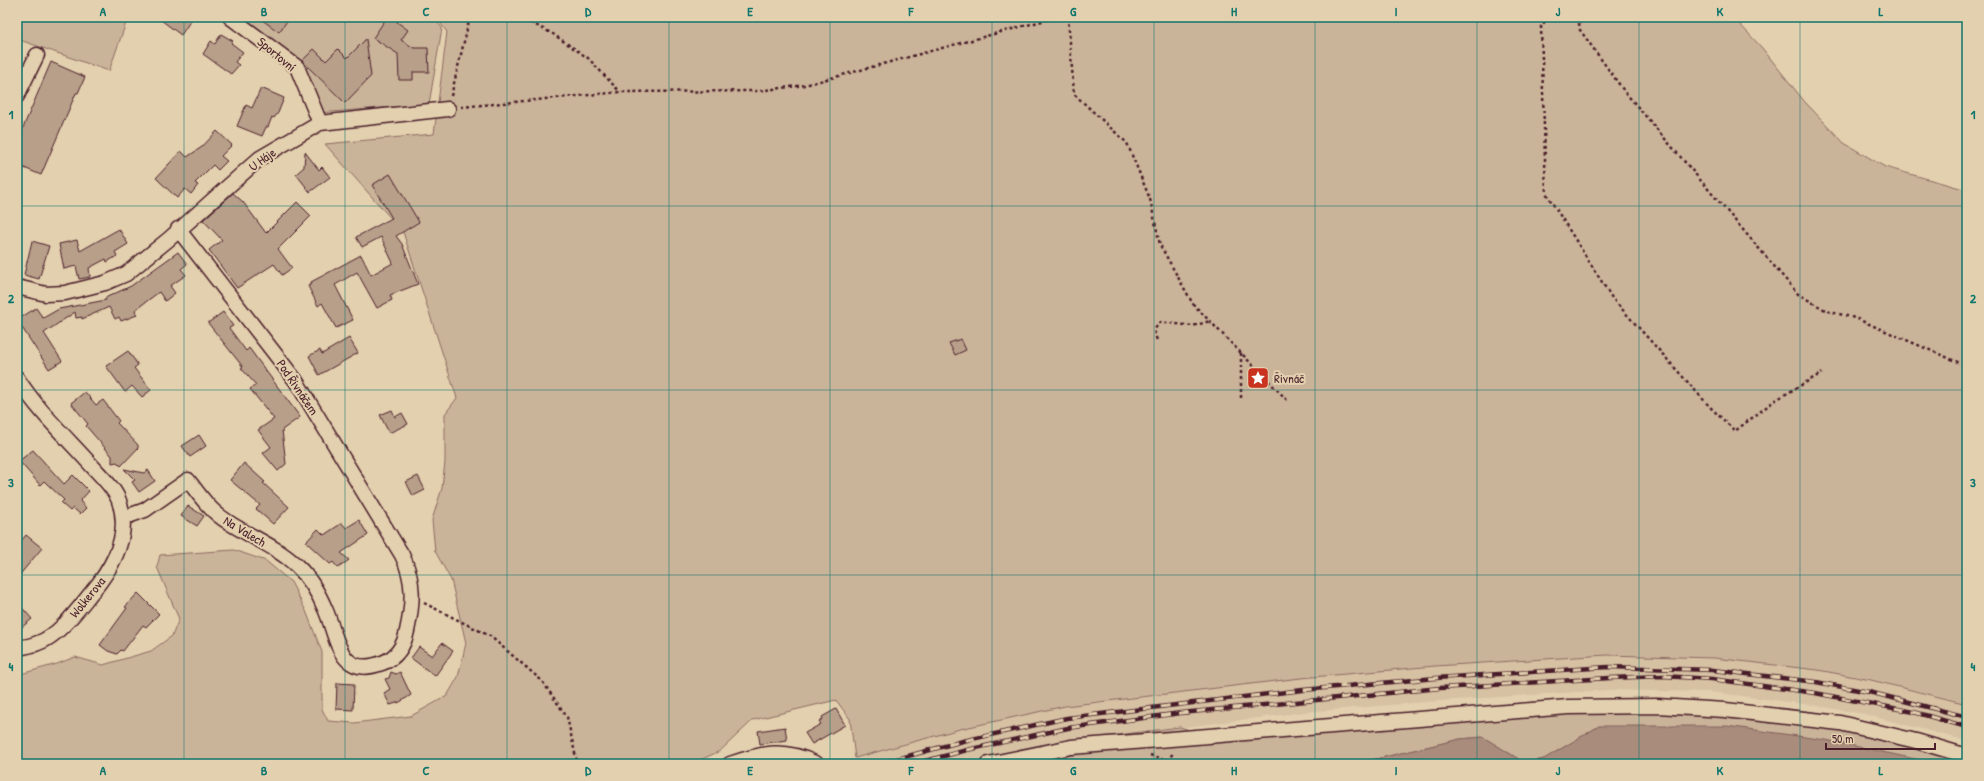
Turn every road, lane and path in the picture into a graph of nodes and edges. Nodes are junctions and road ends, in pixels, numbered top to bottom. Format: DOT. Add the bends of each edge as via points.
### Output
graph roads {
  1 [pos="230,17"];
  2 [pos="468,17"];
  3 [pos="520,17"];
  4 [pos="1057,17"];
  5 [pos="1068,17"];
  6 [pos="1548,17"];
  7 [pos="1578,17"];
  8 [pos="37,55"];
  9 [pos="620,92"];
  10 [pos="17,96"];
  11 [pos="448,109"];
  12 [pos="320,122"];
  13 [pos="178,229"];
  14 [pos="17,287"];
  15 [pos="1210,321"];
  16 [pos="1157,340"];
  17 [pos="1240,352"];
  18 [pos="1967,366"];
  19 [pos="1822,372"];
  20 [pos="17,378"];
  21 [pos="1241,398"];
  22 [pos="1287,400"];
  23 [pos="123,518"];
  24 [pos="402,555"];
  25 [pos="413,598"];
  26 [pos="17,648"];
  27 [pos="1967,756"];
  28 [pos="737,763"];
  29 [pos="579,764"];
  30 [pos="817,764"];
  31 [pos="988,764"];
  1 -- 12 [label="street, Sportovní" via="297,67"];
  2 -- 11 [label="path"];
  3 -- 9 [label="path" via="553,34 588,58"];
  4 -- 9 [label="path" via="804,85 758,92"];
  5 -- 15 [label="path" via="1074,94 1127,143 1150,199 1160,245 1193,304"];
  6 -- 19 [label="path" via="1541,26 1546,192 1612,298 1710,407 1735,431 1774,401"];
  7 -- 18 [label="path" via="1580,30 1624,91 1798,294 1827,311 1855,318"];
  8 -- 10 [label="street"];
  9 -- 11 [label="path"];
  11 -- 12 [label="street, U Háje"];
  12 -- 13 [label="street, U Háje" via="260,158"];
  13 -- 14 [label="street, U Háje" via="126,274 105,283 58,294 46,294"];
  13 -- 24 [label="street, Pod Řivnáčem" via="296,382"];
  15 -- 16 [label="path" via="1193,326 1161,322 1155,327"];
  15 -- 17 [label="path"];
  17 -- 21 [label="path"];
  17 -- 22 [label="path"];
  20 -- 23 [label="street" via="43,414 108,484 119,499"];
  23 -- 25 [label="street, Na Valech" via="145,510 188,480 201,498 227,522 285,556 301,570 316,590 327,612 342,655 355,665 369,667 383,663 399,651 407,632"];
  23 -- 26 [label="street, Wolkerova" via="117,553 104,578 66,624 44,640"];
  24 -- 25 [label="street, Na Valech" via="411,576"];
  25 -- 29 [label="path" via="490,636 542,681 567,717"];
  27 -- 31 [label="street" via="1840,723 1725,710 1657,706 1568,707 1079,746"];
  28 -- 30 [label="street" via="775,752 794,754"];
}
